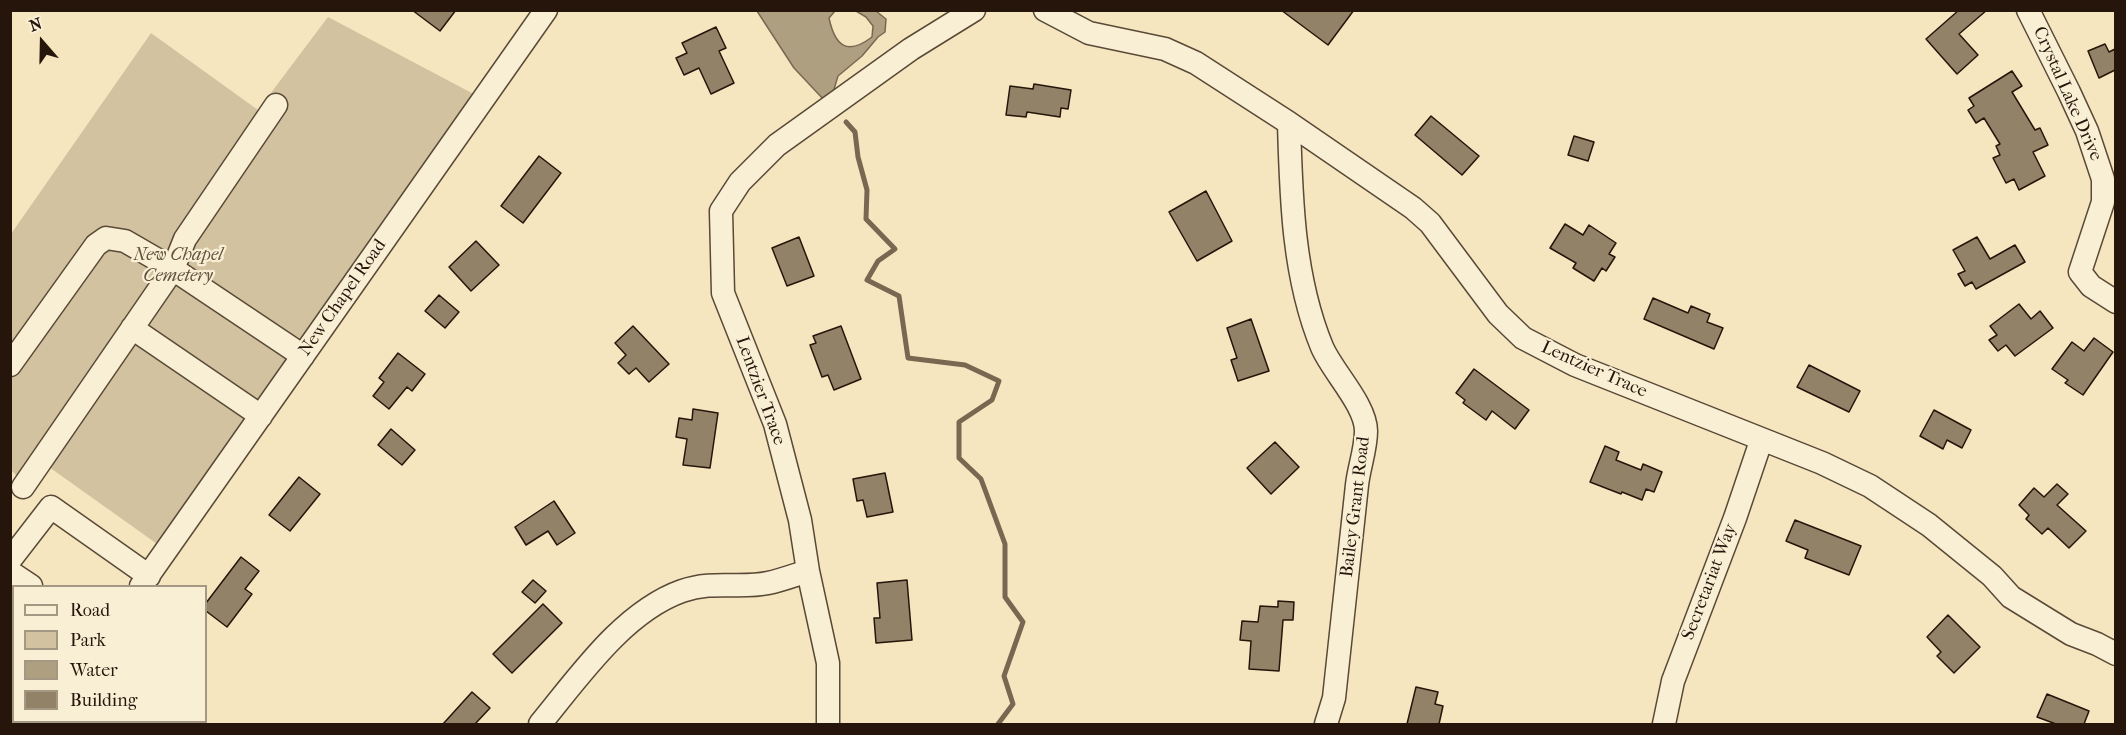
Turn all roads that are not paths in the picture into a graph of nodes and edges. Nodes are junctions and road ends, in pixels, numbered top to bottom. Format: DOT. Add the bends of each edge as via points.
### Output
graph roads {
  1 [pos="546,10"];
  2 [pos="974,10"];
  3 [pos="1045,10"];
  4 [pos="2028,10"];
  5 [pos="276,105"];
  6 [pos="1289,123"];
  7 [pos="173,269"];
  8 [pos="2115,302"];
  9 [pos="132,328"];
  10 [pos="303,356"];
  11 [pos="10,365"];
  12 [pos="261,416"];
  13 [pos="1761,441"];
  14 [pos="17,483"];
  15 [pos="51,507"];
  16 [pos="10,560"];
  17 [pos="808,571"];
  18 [pos="10,572"];
  19 [pos="145,581"];
  20 [pos="30,585"];
  21 [pos="2115,654"];
  22 [pos="540,724"];
  23 [pos="828,724"];
  24 [pos="1326,724"];
  25 [pos="1664,724"];
  1 -- 10 [label="street, New Chapel Road"];
  2 -- 17 [label="street, Lentzier Trace" via="911,49 777,145 740,182 721,211 723,294 775,424 800,519"];
  3 -- 6 [label="street, Lentzier Trace" via="1089,33 1165,50 1196,63"];
  4 -- 8 [label="street, Crystal Lake Drive" via="2074,101 2103,179 2103,202 2080,272 2091,286"];
  5 -- 7 [label="street" via="184,239"];
  6 -- 13 [label="street, Lentzier Trace" via="1430,223 1498,314 1523,338 1575,365"];
  6 -- 24 [label="street, Bailey Grant Road" via="1298,252 1309,303 1323,348 1357,403 1366,429 1334,698"];
  7 -- 9 [label="street"];
  7 -- 10 [label="street"];
  7 -- 11 [label="street" via="125,241 106,238 96,245"];
  9 -- 12 [label="street"];
  9 -- 14 [label="street"];
  10 -- 12 [label="street, New Chapel Road"];
  12 -- 19 [label="street, New Chapel Road"];
  13 -- 21 [label="street, Lentzier Trace" via="1870,486 1974,560 2011,597 2071,634"];
  13 -- 25 [label="street, Secretariat Way" via="1673,681"];
  14 -- 15 [label="street"];
  15 -- 16 [label="street"];
  15 -- 19 [label="street"];
  17 -- 22 [label="street" via="767,583 713,584 682,591 653,605 589,665"];
  17 -- 23 [label="street, Lentzier Trace" via="828,663"];
  18 -- 20 [label="street"];
}
